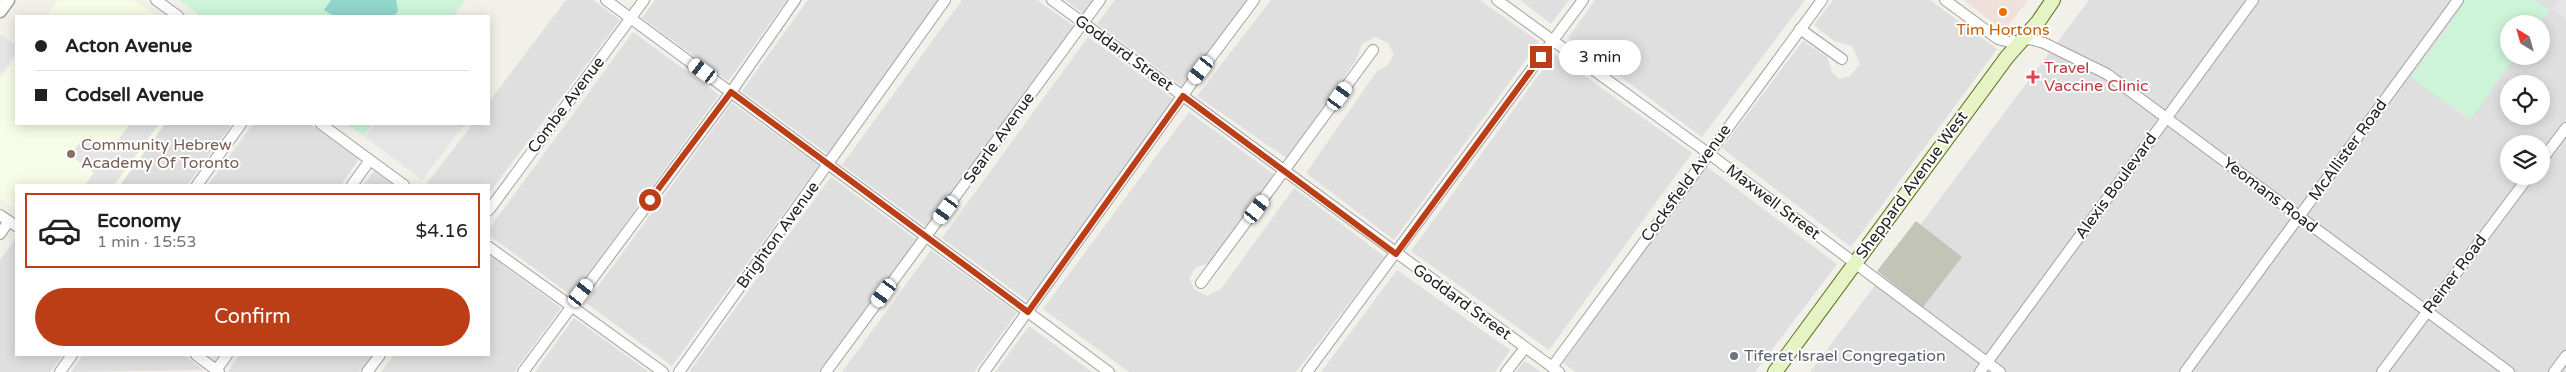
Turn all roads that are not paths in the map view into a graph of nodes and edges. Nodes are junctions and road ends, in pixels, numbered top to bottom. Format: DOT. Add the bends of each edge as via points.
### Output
graph roads {
  1 [pos="8,0"];
  2 [pos="156,0"];
  3 [pos="606,0"];
  4 [pos="644,0"];
  5 [pos="795,0"];
  6 [pos="945,0"];
  7 [pos="1052,0"];
  8 [pos="1100,0"];
  9 [pos="1254,0"];
  10 [pos="1497,0"];
  11 [pos="1583,0"];
  12 [pos="1822,0"];
  13 [pos="1945,0"];
  14 [pos="2053,0"];
  15 [pos="2253,0"];
  16 [pos="2458,0"];
  17 [pos="0,11"];
  18 [pos="177,15"];
  19 [pos="631,18"];
  20 [pos="1083,23"];
  21 [pos="1800,28"];
  22 [pos="2022,40"];
  23 [pos="1552,42"];
  24 [pos="1373,50"];
  25 [pos="1842,59"];
  26 [pos="731,92"];
  27 [pos="1183,96"];
  28 [pos="2166,117"];
  29 [pos="240,125"];
  30 [pos="322,125"];
  31 [pos="2566,128"];
  32 [pos="2550,148"];
  33 [pos="1708,153"];
  34 [pos="370,160"];
  35 [pos="828,165"];
  36 [pos="1286,171"];
  37 [pos="198,184"];
  38 [pos="353,184"];
  39 [pos="403,184"];
  40 [pos="2522,185"];
  41 [pos="490,209"];
  42 [pos="2299,217"];
  43 [pos="8,221"];
  44 [pos="0,234"];
  45 [pos="925,238"];
  46 [pos="490,248"];
  47 [pos="1396,254"];
  48 [pos="1854,264"];
  49 [pos="1200,283"];
  50 [pos="571,306"];
  51 [pos="1028,312"];
  52 [pos="2427,312"];
  53 [pos="1525,348"];
  54 [pos="71,356"];
  55 [pos="197,356"];
  56 [pos="226,356"];
  57 [pos="379,356"];
  58 [pos="2566,356"];
  59 [pos="1987,362"];
  60 [pos="1556,369"];
  61 [pos="217,371"];
  62 [pos="60,372"];
  63 [pos="367,372"];
  64 [pos="522,372"];
  65 [pos="663,372"];
  66 [pos="679,372"];
  67 [pos="826,372"];
  68 [pos="984,372"];
  69 [pos="1109,372"];
  70 [pos="1307,372"];
  71 [pos="1506,372"];
  72 [pos="1775,372"];
  73 [pos="1980,372"];
  74 [pos="2000,372"];
  75 [pos="2185,372"];
  76 [pos="2382,372"];
  77 [pos="2508,372"];
  78 [pos="2554,372"];
  1 -- 17 [label="street"];
  2 -- 18 [label="street"];
  3 -- 19 [label="street"];
  4 -- 19 [label="street, Combe Avenue"];
  5 -- 26 [label="street"];
  6 -- 35 [label="street, Brighton Avenue"];
  7 -- 20 [label="street, Goddard Street"];
  8 -- 20 [label="street, Searle Avenue"];
  9 -- 27 [label="street"];
  10 -- 23 [label="street, Maxwell Street"];
  11 -- 23 [label="street"];
  12 -- 21 [label="street, Cocksfield Avenue"];
  13 -- 22 [label="street, Yeomans Road" via="1998,39 2009,42"];
  14 -- 22 [label="main road, Sheppard Avenue West"];
  15 -- 28 [label="street, Alexis Boulevard"];
  16 -- 42 [label="street, McAllister Road"];
  19 -- 26 [label="street"];
  19 -- 41 [label="street, Combe Avenue"];
  20 -- 27 [label="street, Goddard Street"];
  20 -- 45 [label="street, Searle Avenue"];
  21 -- 25 [label="street"];
  21 -- 33 [label="street, Cocksfield Avenue"];
  22 -- 28 [label="street, Yeomans Road" via="2044,42 2107,74"];
  22 -- 48 [label="main road, Sheppard Avenue West"];
  23 -- 33 [label="street, Maxwell Street"];
  23 -- 47 [label="street"];
  24 -- 36 [label="street"];
  26 -- 35 [label="street"];
  26 -- 50 [label="street"];
  27 -- 36 [label="street, Goddard Street"];
  27 -- 51 [label="street"];
  28 -- 42 [label="street, Yeomans Road"];
  28 -- 59 [label="street, Alexis Boulevard"];
  29 -- 37 [label="street"];
  30 -- 34 [label="street"];
  31 -- 32 [label="street"];
  33 -- 48 [label="street, Maxwell Street"];
  33 -- 60 [label="street, Cocksfield Avenue"];
  34 -- 38 [label="street"];
  34 -- 39 [label="street"];
  35 -- 45 [label="street"];
  35 -- 66 [label="street, Brighton Avenue"];
  36 -- 47 [label="street, Goddard Street"];
  36 -- 49 [label="street"];
  40 -- 52 [label="street, Reiner Road"];
  42 -- 52 [label="street, Yeomans Road"];
  42 -- 75 [label="street, McAllister Road"];
  43 -- 44 [label="street"];
  45 -- 51 [label="street"];
  45 -- 67 [label="street, Searle Avenue"];
  46 -- 50 [label="street"];
  47 -- 53 [label="street, Goddard Street"];
  47 -- 70 [label="street"];
  48 -- 59 [label="street, Maxwell Street"];
  48 -- 72 [label="main road, Sheppard Avenue West"];
  50 -- 64 [label="street"];
  50 -- 65 [label="street"];
  51 -- 68 [label="street"];
  51 -- 69 [label="street"];
  52 -- 76 [label="street, Reiner Road"];
  52 -- 77 [label="street, Yeomans Road"];
  53 -- 60 [label="street, Goddard Street"];
  53 -- 71 [label="street"];
  54 -- 62 [label="street"];
  55 -- 61 [label="street"];
  56 -- 61 [label="street"];
  57 -- 63 [label="street"];
  58 -- 78 [label="street"];
  59 -- 73 [label="street, Alexis Boulevard"];
  59 -- 74 [label="street, Maxwell Street"];
}
